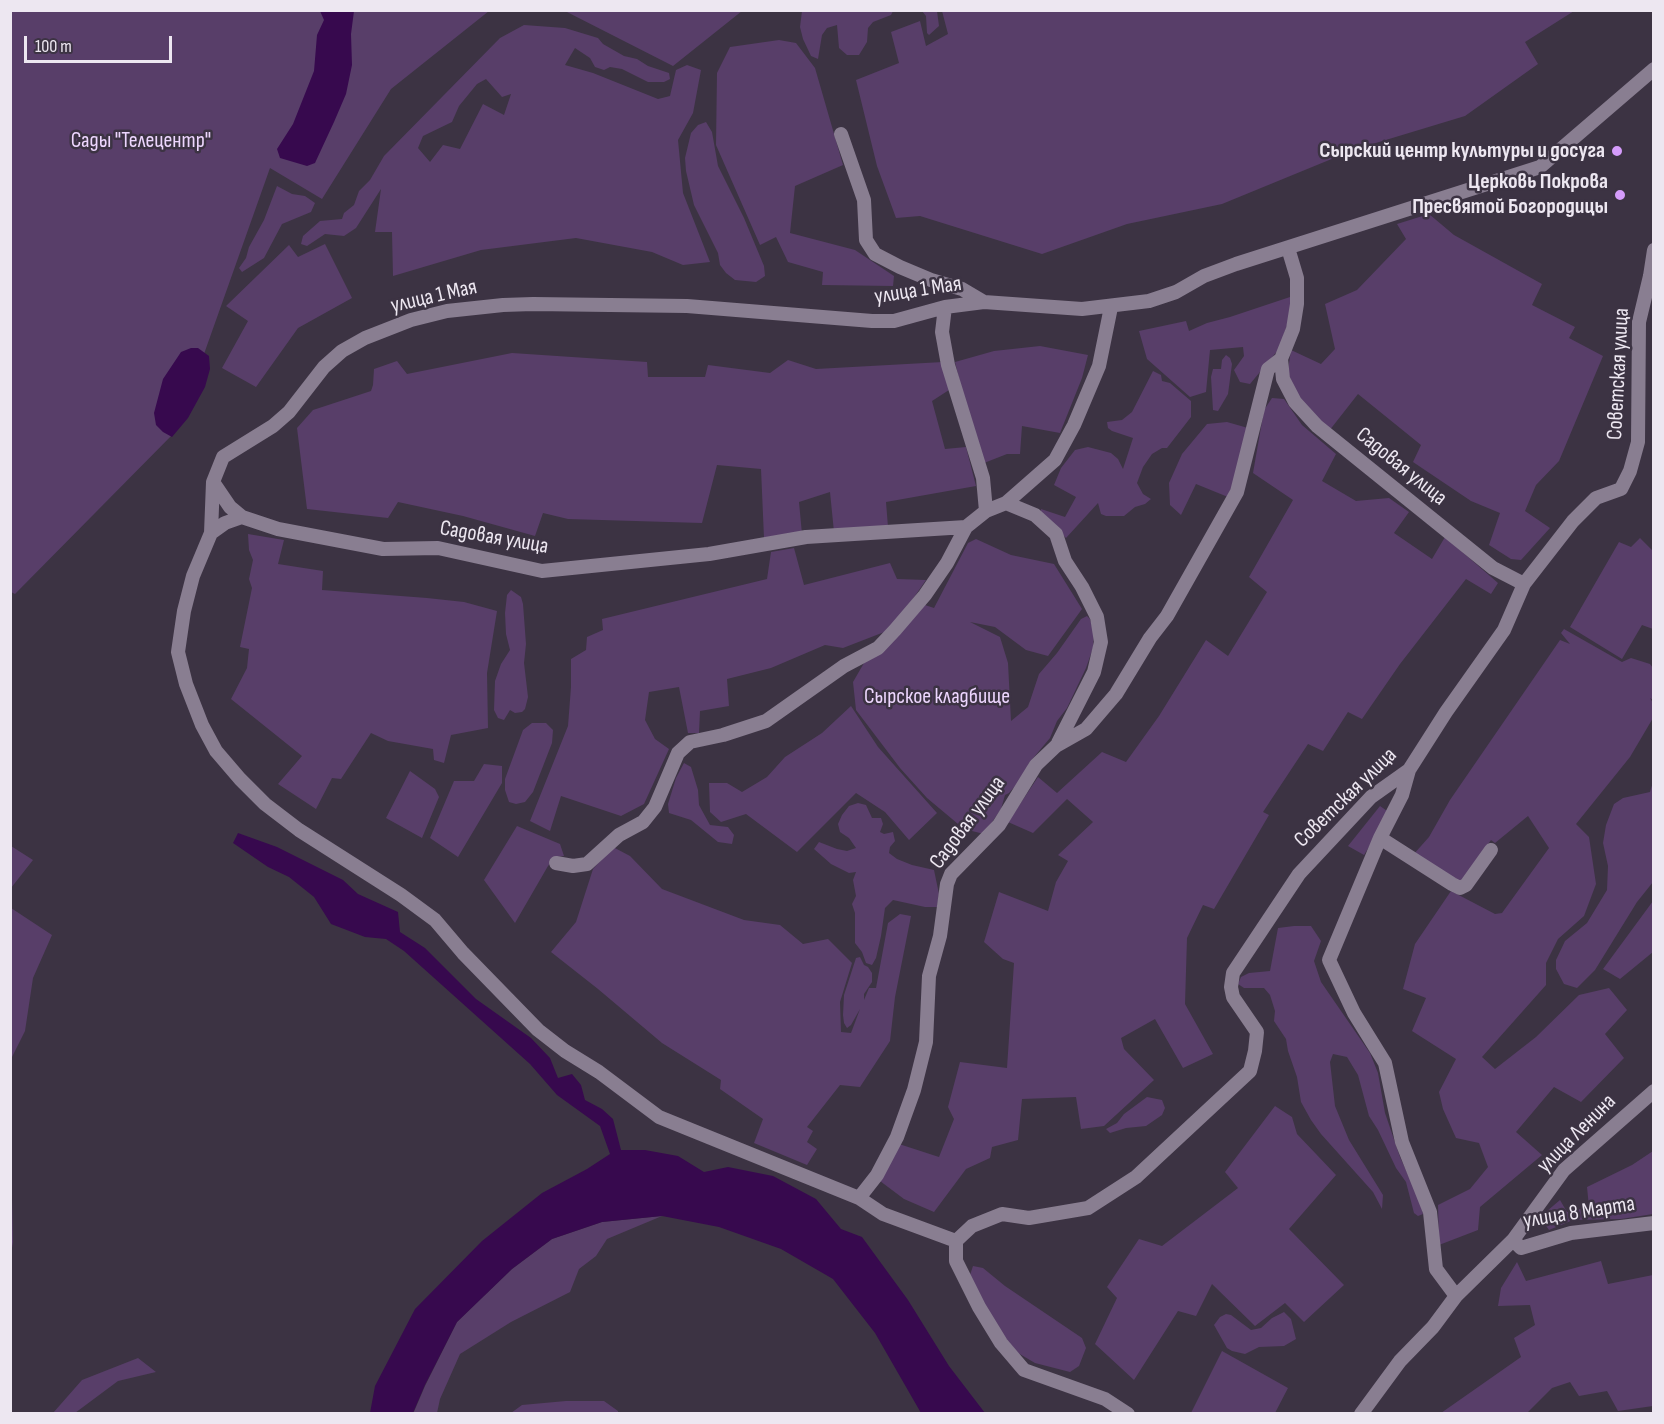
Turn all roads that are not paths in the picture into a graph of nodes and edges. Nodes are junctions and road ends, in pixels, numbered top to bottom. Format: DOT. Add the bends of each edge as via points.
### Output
graph roads {
  1 [pos="1653,69"];
  2 [pos="841,134"];
  3 [pos="1288,248"];
  4 [pos="1653,250"];
  5 [pos="984,302"];
  6 [pos="945,307"];
  7 [pos="1111,307"];
  8 [pos="1281,359"];
  9 [pos="213,482"];
  10 [pos="1006,503"];
  11 [pos="986,511"];
  12 [pos="242,517"];
  13 [pos="966,527"];
  14 [pos="212,533"];
  15 [pos="1524,584"];
  16 [pos="1056,746"];
  17 [pos="1409,770"];
  18 [pos="1380,838"];
  19 [pos="1491,850"];
  20 [pos="556,863"];
  21 [pos="1653,1091"];
  22 [pos="859,1198"];
  23 [pos="1653,1222"];
  24 [pos="1513,1240"];
  25 [pos="956,1241"];
  26 [pos="1456,1296"];
  27 [pos="1128,1413"];
  28 [pos="1361,1413"];
  1 -- 3 [label="street, улица 1 Мая" via="1540,167"];
  2 -- 5 [label="street" via="864,200 866,240 875,254 962,289"];
  3 -- 7 [label="street, улица 1 Мая" via="1204,276 1167,295"];
  3 -- 8 [label="street, Садовая улица" via="1297,278 1297,304 1293,329"];
  4 -- 15 [label="street, Советская улица" via="1639,322 1638,442 1630,471 1621,489 1596,498 1573,521"];
  5 -- 6 [label="street, улица 1 Мая"];
  5 -- 7 [label="street, улица 1 Мая" via="1082,309"];
  6 -- 9 [label="street, улица 1 Мая" via="894,321 687,306 533,304 447,311 411,320 342,351 324,367 289,412 223,457"];
  6 -- 11 [label="street" via="942,332 948,365 982,478"];
  7 -- 10 [label="street" via="1099,366 1074,425 1054,460"];
  8 -- 15 [label="street, Садовая улица" via="1283,379 1295,402 1317,426 1493,568"];
  8 -- 16 [label="street, Садовая улица" via="1268,369 1237,492 1167,616 1116,694 1086,729"];
  9 -- 12 [label="street, Садовая улица"];
  9 -- 14 [label="street, улица 1 Мая"];
  10 -- 11 [label="street"];
  10 -- 16 [label="street" via="1035,515 1056,534 1065,561 1097,617 1101,642 1094,672"];
  11 -- 13 [label="street"];
  12 -- 13 [label="street, Садовая улица" via="278,529 383,549 438,548 542,571 709,554 806,537"];
  12 -- 14 [label="street"];
  13 -- 20 [label="street" via="925,595 878,648 844,666 766,721 690,742 678,753 655,807 643,822 619,835 587,864"];
  14 -- 22 [label="street" via="193,576 178,652 202,725 216,751 240,779 299,830 435,920 538,1030 659,1117"];
  15 -- 17 [label="street, Советская улица" via="1504,630"];
  16 -- 22 [label="street, Садовая улица" via="1036,765 999,825 951,874 929,976 926,1042 914,1090 878,1175"];
  17 -- 18 [label="street" via="1402,795"];
  17 -- 25 [label="street, Советская улица" via="1371,797 1299,874 1233,973 1233,998 1257,1032 1250,1071 1136,1177 1088,1209 1029,1218 1002,1214 972,1226"];
  18 -- 19 [label="street" via="1460,888"];
  18 -- 26 [label="street" via="1329,960 1354,1013 1385,1063 1402,1142 1430,1212 1436,1269"];
  21 -- 24 [label="street, улица Ленина" via="1564,1170"];
  22 -- 25 [label="street" via="883,1214"];
  23 -- 24 [label="street, улица 8 Марта" via="1571,1233 1521,1248"];
  24 -- 26 [label="street, улица Ленина"];
  25 -- 27 [label="street" via="956,1261 979,1307 1001,1343 1024,1370 1105,1400"];
  26 -- 28 [label="street, улица Ленина"];
}
